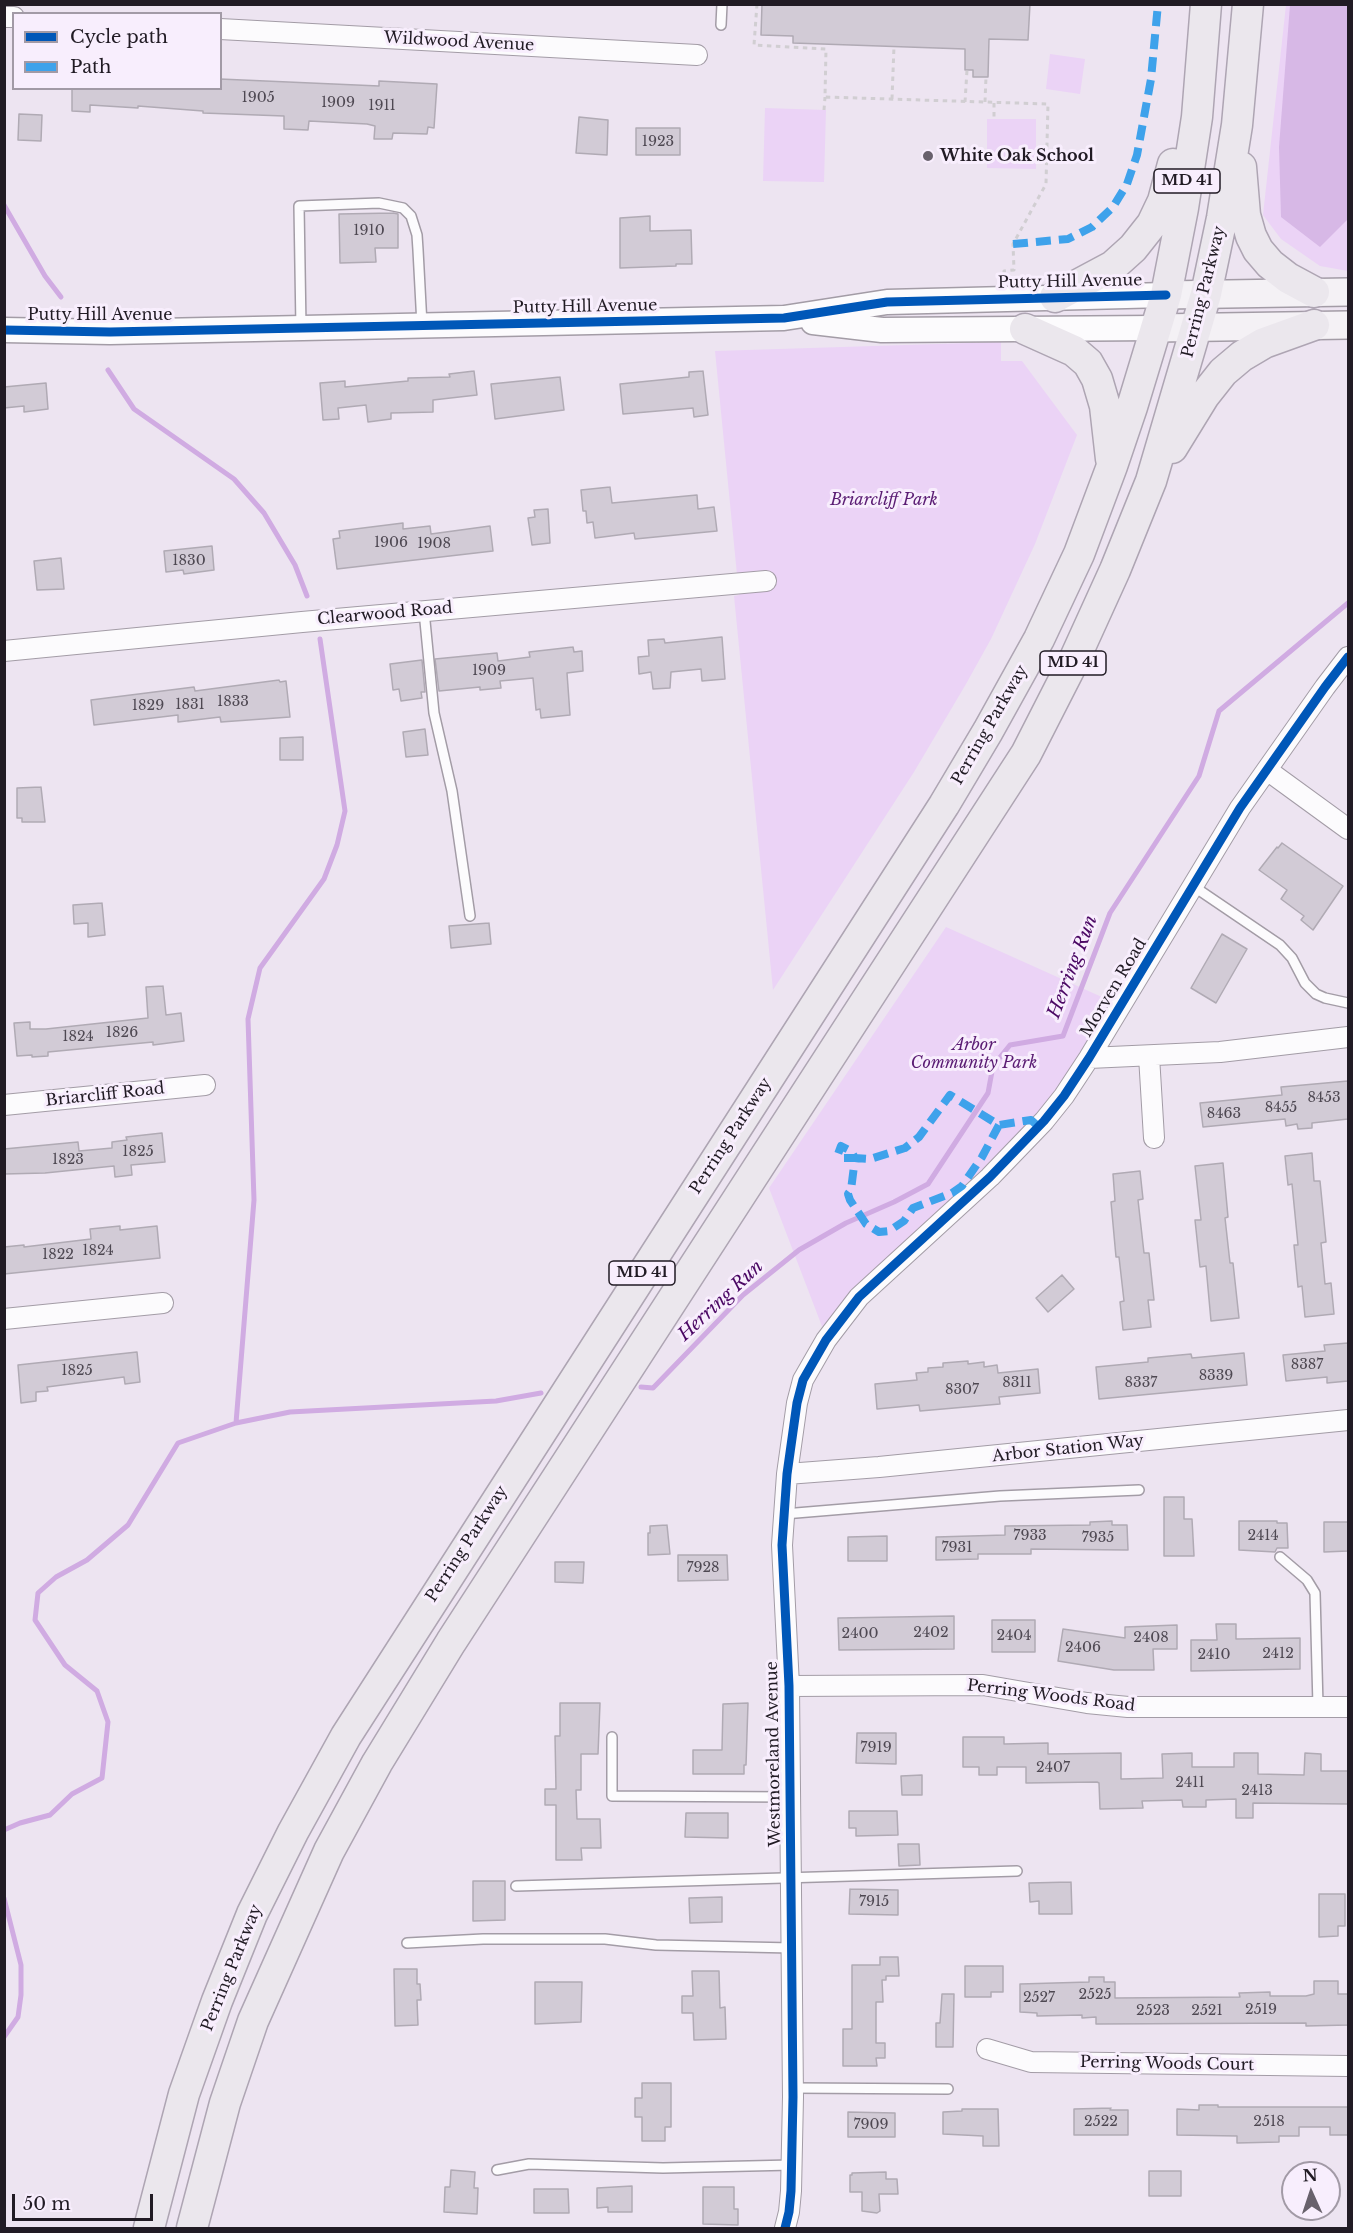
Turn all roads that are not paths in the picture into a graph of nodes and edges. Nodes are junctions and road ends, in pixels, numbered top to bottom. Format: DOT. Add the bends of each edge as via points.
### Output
graph roads {
  1 [pos="722,4"];
  2 [pos="1248,4"];
  3 [pos="1206,19"];
  4 [pos="721,25"];
  5 [pos="222,29"];
  6 [pos="697,55"];
  7 [pos="1237,125"];
  8 [pos="1314,292"];
  9 [pos="1348,292"];
  10 [pos="1206,294"];
  11 [pos="1166,295"];
  12 [pos="1055,297"];
  13 [pos="784,318"];
  14 [pos="422,325"];
  15 [pos="1314,325"];
  16 [pos="1348,325"];
  17 [pos="1157,327"];
  18 [pos="1197,327"];
  19 [pos="301,328"];
  20 [pos="1025,329"];
  21 [pos="4,330"];
  22 [pos="1112,466"];
  23 [pos="1151,481"];
  24 [pos="766,581"];
  25 [pos="424,611"];
  26 [pos="4,651"];
  27 [pos="1347,661"];
  28 [pos="1267,770"];
  29 [pos="1348,828"];
  30 [pos="1193,886"];
  31 [pos="470,916"];
  32 [pos="1348,1003"];
  33 [pos="1348,1037"];
  34 [pos="1149,1056"];
  35 [pos="1089,1058"];
  36 [pos="205,1085"];
  37 [pos="4,1105"];
  38 [pos="1154,1138"];
  39 [pos="859,1297"];
  40 [pos="163,1303"];
  41 [pos="4,1319"];
  42 [pos="1348,1420"];
  43 [pos="787,1474"];
  44 [pos="1138,1490"];
  45 [pos="783,1514"];
  46 [pos="1280,1557"];
  47 [pos="789,1686"];
  48 [pos="1318,1706"];
  49 [pos="1348,1707"];
  50 [pos="612,1737"];
  51 [pos="790,1797"];
  52 [pos="1017,1871"];
  53 [pos="791,1876"];
  54 [pos="516,1886"];
  55 [pos="407,1943"];
  56 [pos="792,1948"];
  57 [pos="987,2049"];
  58 [pos="1348,2066"];
  59 [pos="793,2088"];
  60 [pos="948,2089"];
  61 [pos="792,2165"];
  62 [pos="497,2170"];
  63 [pos="149,2229"];
  64 [pos="192,2229"];
  65 [pos="785,2229"];
  1 -- 4 [label="lane"];
  2 -- 7 [label="main road, Perring Parkway / MD 41"];
  3 -- 11 [label="main road, Perring Parkway / MD 41" via="1197,117"];
  3 -- 12 [label="main road" via="1163,201 1152,224 1134,248 1113,266"];
  5 -- 6 [label="street, Wildwood Avenue"];
  7 -- 8 [label="main road" via="1245,215 1251,236 1270,264"];
  7 -- 10 [label="main road, Perring Parkway / MD 41"];
  8 -- 9 [label="main road, Putty Hill Avenue"];
  8 -- 10 [label="main road, Putty Hill Avenue"];
  10 -- 11 [label="main road, Putty Hill Avenue"];
  10 -- 18 [label="main road, Perring Parkway / MD 41"];
  11 -- 12 [label="street, Putty Hill Avenue"];
  11 -- 17 [label="main road, Perring Parkway / MD 41"];
  12 -- 13 [label="street, Putty Hill Avenue" via="887,302"];
  13 -- 14 [label="street, Putty Hill Avenue"];
  13 -- 20 [label="street, Putty Hill Avenue" via="882,330"];
  14 -- 19 [label="street, Putty Hill Avenue"];
  14 -- 19 [label="lane" via="417,235 411,216 403,208 379,203 299,206"];
  15 -- 16 [label="main road, Putty Hill Avenue"];
  15 -- 18 [label="main road, Putty Hill Avenue"];
  15 -- 23 [label="main road" via="1264,343 1223,372"];
  17 -- 18 [label="main road, Putty Hill Avenue"];
  17 -- 20 [label="street, Putty Hill Avenue"];
  17 -- 22 [label="main road, Perring Parkway / MD 41"];
  18 -- 23 [label="main road, Perring Parkway / MD 41"];
  19 -- 21 [label="street, Putty Hill Avenue"];
  20 -- 22 [label="main road" via="1074,351 1088,363 1105,406"];
  22 -- 63 [label="main road, Perring Parkway / MD 41" via="1079,554 1039,639 988,732 417,1622 346,1736 293,1832 252,1914 213,2011 184,2094"];
  23 -- 64 [label="main road, Perring Parkway / MD 41" via="1080,648 1026,754 451,1642 334,1841 253,2020 225,2103"];
  24 -- 25 [label="street, Clearwood Road"];
  25 -- 26 [label="street, Clearwood Road"];
  25 -- 31 [label="lane" via="434,713 452,791"];
  27 -- 28 [label="street, Morven Road"];
  28 -- 29 [label="street"];
  28 -- 30 [label="street, Morven Road"];
  30 -- 32 [label="lane" via="1280,945 1316,994"];
  30 -- 35 [label="street, Morven Road"];
  33 -- 34 [label="street"];
  34 -- 35 [label="street"];
  34 -- 38 [label="street"];
  35 -- 39 [label="street, Morven Road" via="1064,1096 1024,1142"];
  36 -- 37 [label="street, Briarcliff Road"];
  39 -- 43 [label="street, Westmoreland Avenue" via="826,1340 803,1380"];
  40 -- 41 [label="street"];
  42 -- 43 [label="street, Arbor Station Way"];
  43 -- 45 [label="street, Westmoreland Avenue"];
  44 -- 45 [label="lane" via="1000,1496"];
  45 -- 47 [label="street, Westmoreland Avenue"];
  46 -- 48 [label="lane" via="1307,1580 1315,1593"];
  47 -- 48 [label="street, Perring Woods Road" via="983,1684 1128,1707"];
  47 -- 51 [label="street, Westmoreland Avenue"];
  48 -- 49 [label="street, Perring Woods Road"];
  50 -- 51 [label="lane" via="612,1796"];
  51 -- 53 [label="street, Westmoreland Avenue"];
  52 -- 53 [label="lane"];
  53 -- 54 [label="lane"];
  53 -- 56 [label="street, Westmoreland Avenue"];
  55 -- 56 [label="lane" via="605,1939 656,1946"];
  56 -- 59 [label="street, Westmoreland Avenue"];
  57 -- 58 [label="street, Perring Woods Court" via="1031,2062"];
  59 -- 60 [label="lane"];
  59 -- 61 [label="street, Westmoreland Avenue"];
  61 -- 62 [label="lane" via="663,2168 529,2164"];
  61 -- 65 [label="street, Westmoreland Avenue"];
}
